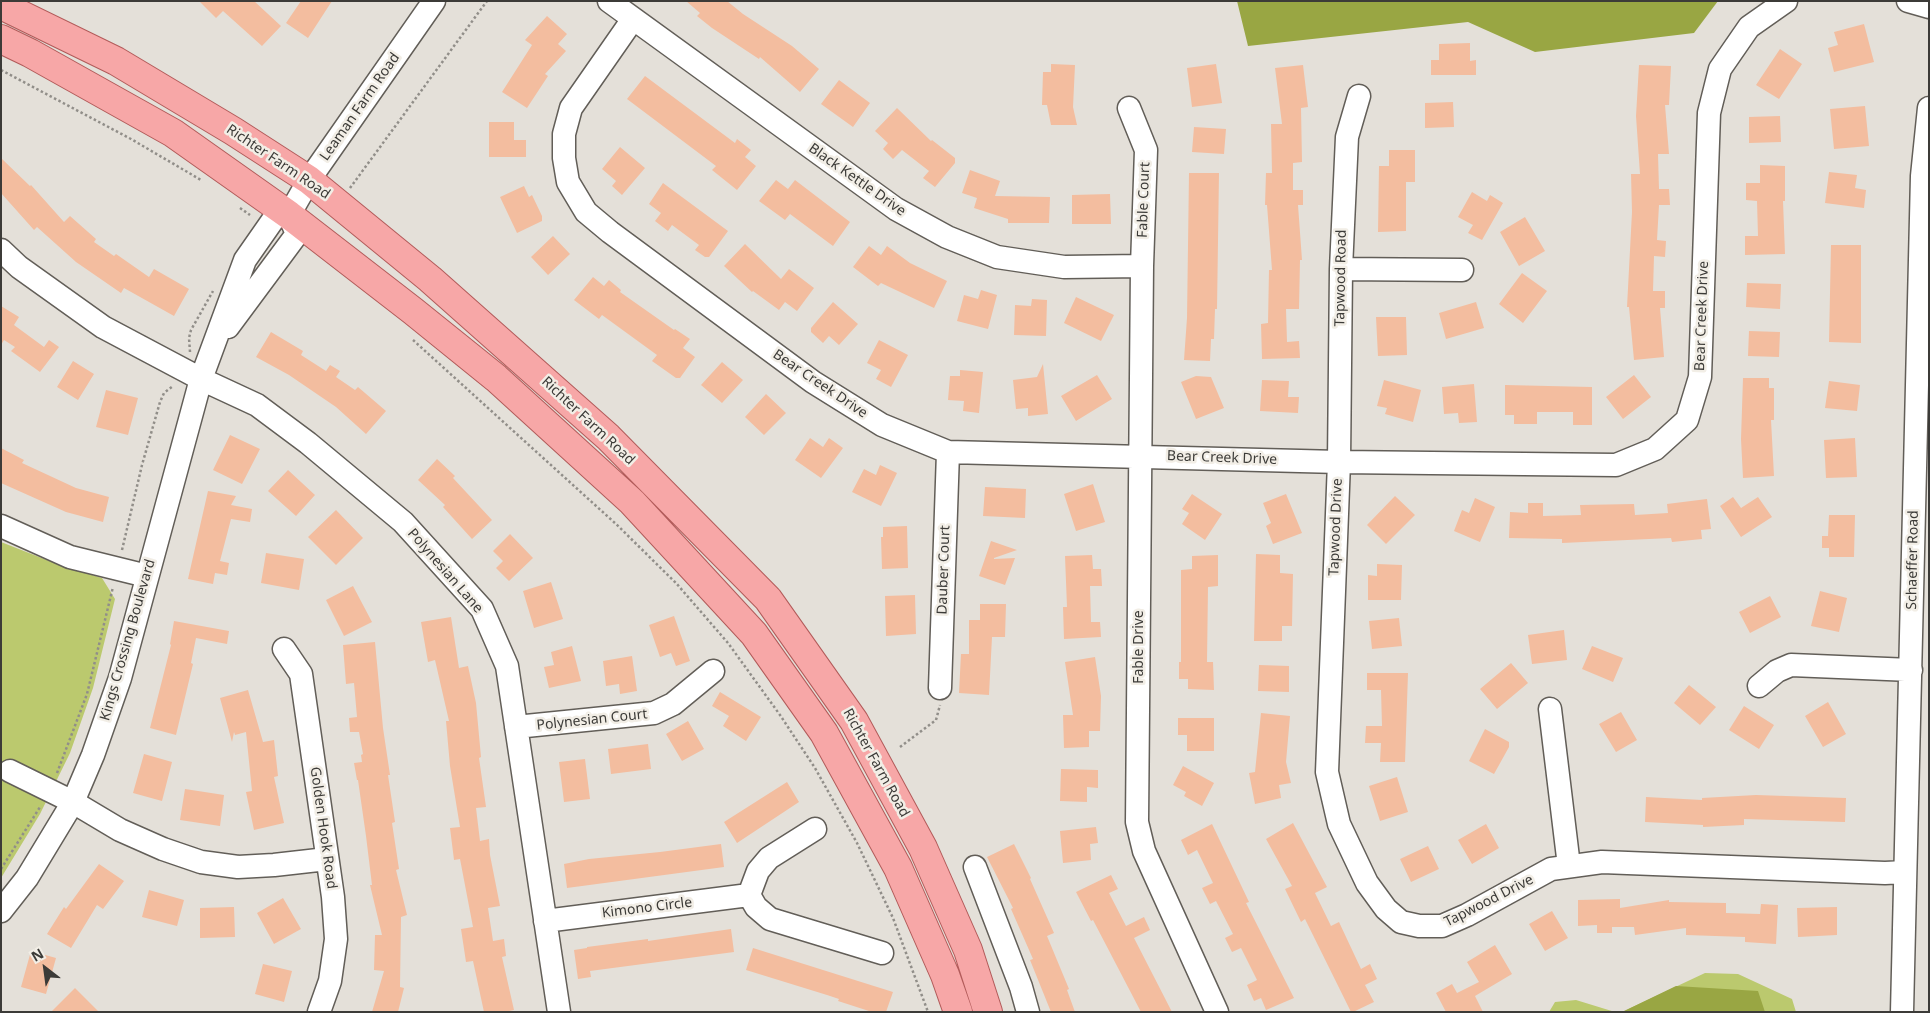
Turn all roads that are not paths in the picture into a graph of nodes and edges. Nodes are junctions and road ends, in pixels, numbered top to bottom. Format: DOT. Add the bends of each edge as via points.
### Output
graph roads {
  1 [pos="434,1"];
  2 [pos="609,1"];
  3 [pos="1786,1"];
  4 [pos="1908,1"];
  5 [pos="1,5"];
  6 [pos="1929,7"];
  7 [pos="633,19"];
  8 [pos="1,39"];
  9 [pos="1359,96"];
  10 [pos="1129,108"];
  11 [pos="1929,108"];
  12 [pos="309,180"];
  13 [pos="282,216"];
  14 [pos="1,250"];
  15 [pos="1142,266"];
  16 [pos="1341,269"];
  17 [pos="1462,270"];
  18 [pos="194,375"];
  19 [pos="948,452"];
  20 [pos="1140,455"];
  21 [pos="1338,462"];
  22 [pos="1,526"];
  23 [pos="147,576"];
  24 [pos="284,649"];
  25 [pos="1911,670"];
  26 [pos="713,671"];
  27 [pos="1759,686"];
  28 [pos="940,688"];
  29 [pos="1550,709"];
  30 [pos="516,727"];
  31 [pos="10,772"];
  32 [pos="73,802"];
  33 [pos="816,829"];
  34 [pos="327,859"];
  35 [pos="1569,866"];
  36 [pos="975,867"];
  37 [pos="1905,872"];
  38 [pos="749,895"];
  39 [pos="1,911"];
  40 [pos="545,921"];
  41 [pos="882,953"];
  42 [pos="319,1012"];
  43 [pos="558,1012"];
  44 [pos="958,1012"];
  45 [pos="988,1012"];
  46 [pos="1028,1012"];
  47 [pos="1217,1012"];
  48 [pos="1902,1012"];
  1 -- 12 [label="street, Leaman Farm Road"];
  2 -- 7 [label="street, Black Kettle Drive"];
  3 -- 21 [label="street, Bear Creek Drive" via="1749,27 1720,69 1709,113 1700,377 1687,420 1654,449 1616,465"];
  4 -- 6 [label="street"];
  5 -- 12 [label="main road, Richter Farm Road" via="116,61"];
  7 -- 15 [label="street, Black Kettle Drive" via="896,209 947,237 997,257 1064,267"];
  7 -- 19 [label="street, Bear Creek Drive" via="584,87 572,108 564,134 568,182 586,212 813,382 882,425"];
  8 -- 13 [label="main road" via="30,52 173,134"];
  9 -- 16 [label="street, Tapwood Road" via="1347,137"];
  10 -- 15 [label="street, Fable Court" via="1146,150"];
  11 -- 25 [label="street, Schaeffer Road" via="1922,176"];
  12 -- 13 [label="street, Leaman Farm Road"];
  12 -- 45 [label="main road, Richter Farm Road" via="430,278 608,437 768,600 854,721 919,840 968,950"];
  13 -- 18 [label="street, Kings Crossing Boulevard" via="297,234"];
  13 -- 44 [label="main road" via="413,311 496,378 632,502 754,634 824,734 898,868"];
  14 -- 18 [label="street, Polynesian Lane" via="19,267 103,327"];
  15 -- 20 [label="street, Fable Drive"];
  16 -- 17 [label="street"];
  16 -- 21 [label="street, Tapwood Road"];
  18 -- 23 [label="street, Kings Crossing Boulevard"];
  18 -- 30 [label="street, Polynesian Lane" via="258,405 308,443 402,522 482,609 507,666"];
  19 -- 20 [label="street, Bear Creek Drive"];
  19 -- 28 [label="street, Dauber Court"];
  20 -- 21 [label="street, Bear Creek Drive"];
  20 -- 47 [label="street, Fable Drive" via="1137,822 1144,851"];
  21 -- 35 [label="street, Tapwood Drive" via="1327,772 1339,824 1367,883 1386,909 1401,922 1442,926 1551,869"];
  22 -- 23 [label="street" via="70,557"];
  23 -- 32 [label="street, Kings Crossing Boulevard" via="120,678"];
  24 -- 34 [label="street, Golden Hook Road" via="301,674"];
  25 -- 27 [label="street" via="1791,666 1777,671"];
  25 -- 37 [label="street, Schaeffer Road"];
  26 -- 30 [label="street, Polynesian Court" via="673,704 654,714"];
  29 -- 35 [label="street"];
  30 -- 40 [label="street, Polynesian Lane"];
  31 -- 32 [label="street"];
  32 -- 34 [label="street" via="120,830 201,862 238,867"];
  32 -- 39 [label="street, Kings Crossing Boulevard" via="27,878"];
  33 -- 38 [label="street" via="769,858 758,870"];
  34 -- 42 [label="street, Golden Hook Road" via="336,939 330,981"];
  35 -- 37 [label="street, Tapwood Drive" via="1602,862"];
  36 -- 46 [label="street"];
  37 -- 48 [label="street, Schaeffer Road"];
  38 -- 40 [label="street, Kimono Circle"];
  38 -- 41 [label="street" via="756,907 770,919"];
  40 -- 43 [label="street, Polynesian Lane"];
}
